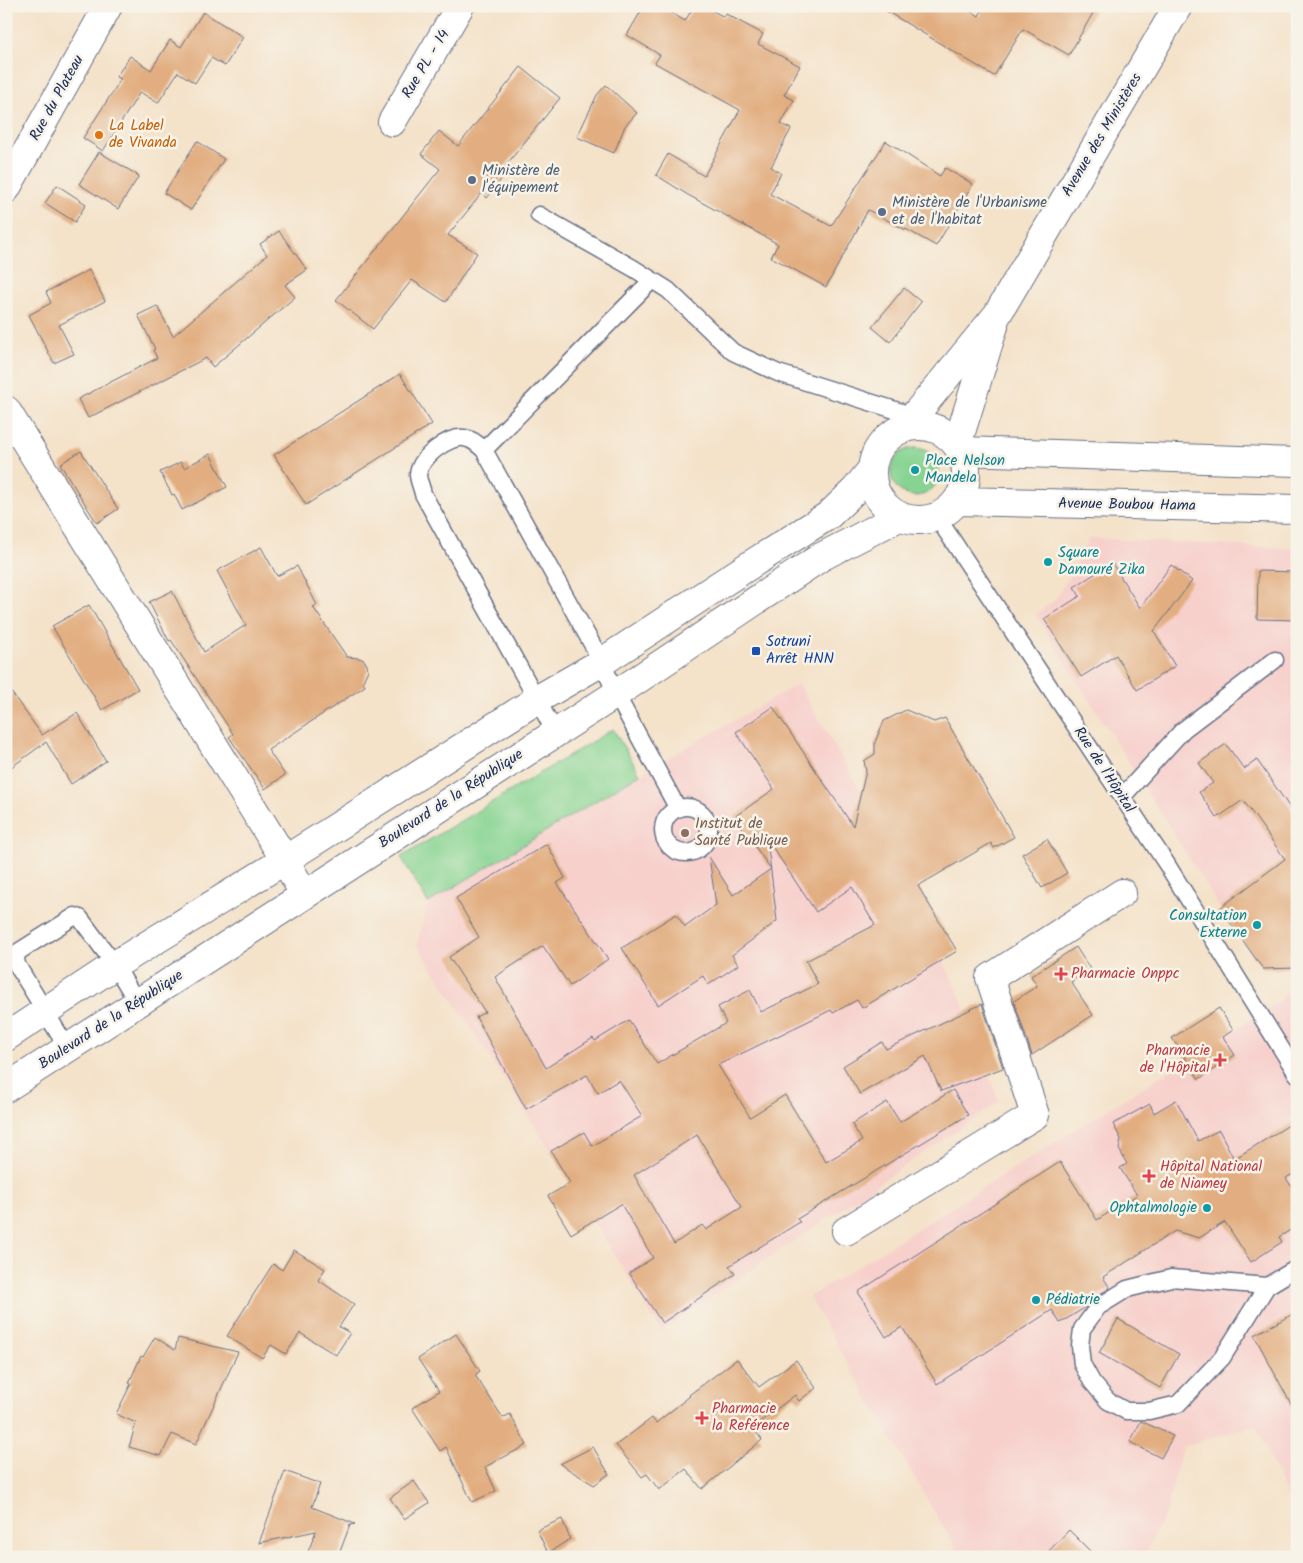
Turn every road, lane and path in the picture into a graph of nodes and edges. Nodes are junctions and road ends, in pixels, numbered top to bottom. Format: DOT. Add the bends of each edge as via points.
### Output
graph roads {
  1 [pos="108,6"];
  2 [pos="460,6"];
  3 [pos="1178,6"];
  4 [pos="392,122"];
  5 [pos="6,189"];
  6 [pos="539,215"];
  7 [pos="652,280"];
  8 [pos="997,315"];
  9 [pos="6,410"];
  10 [pos="910,421"];
  11 [pos="959,448"];
  12 [pos="484,450"];
  13 [pos="1297,462"];
  14 [pos="871,470"];
  15 [pos="947,509"];
  16 [pos="1297,509"];
  17 [pos="899,517"];
  18 [pos="1275,660"];
  19 [pos="602,662"];
  20 [pos="616,694"];
  21 [pos="538,700"];
  22 [pos="555,732"];
  23 [pos="1122,797"];
  24 [pos="678,808"];
  25 [pos="285,860"];
  26 [pos="1122,893"];
  27 [pos="304,894"];
  28 [pos="115,964"];
  29 [pos="137,1002"];
  30 [pos="45,1012"];
  31 [pos="6,1036"];
  32 [pos="68,1049"];
  33 [pos="1297,1074"];
  34 [pos="6,1088"];
  35 [pos="846,1231"];
  36 [pos="1297,1268"];
  37 [pos="1267,1286"];
  1 -- 5 [label="main road, Rue du Plateau"];
  2 -- 4 [label="main road, Rue PL - 14"];
  3 -- 8 [label="main road, Avenue des Ministères"];
  6 -- 7 [label="lane"];
  7 -- 10 [label="lane" via="668,290 733,352 778,373"];
  7 -- 12 [label="lane"];
  8 -- 10 [label="main road, Avenue des Ministères"];
  8 -- 11 [label="main road, Avenue des Ministères"];
  9 -- 25 [label="main road"];
  10 -- 11 [label="main road" via="947,435"];
  10 -- 14 [label="main road" via="882,443 874,456"];
  11 -- 13 [label="main road"];
  11 -- 15 [label="main road" via="965,463 964,489"];
  12 -- 19 [label="lane"];
  12 -- 21 [label="lane" via="472,440 461,438 440,446 424,459 418,474 423,494"];
  14 -- 17 [label="main road" via="873,487 881,502"];
  14 -- 19 [label="main road" via="829,515"];
  15 -- 16 [label="main road, Avenue Boubou Hama"];
  15 -- 17 [label="main road" via="924,521"];
  15 -- 23 [label="lane, Rue de l'Hôpital"];
  17 -- 20 [label="main road, Boulevard de la République" via="821,557"];
  18 -- 23 [label="lane" via="1183,730"];
  19 -- 20 [label="lane"];
  19 -- 21 [label="main road"];
  20 -- 22 [label="main road, Boulevard de la République"];
  20 -- 24 [label="lane"];
  21 -- 22 [label="lane"];
  21 -- 25 [label="main road"];
  22 -- 27 [label="main road, Boulevard de la République"];
  23 -- 33 [label="lane, Rue de l'Hôpital"];
  25 -- 27 [label="main road"];
  25 -- 28 [label="main road"];
  26 -- 35 [label="main road" via="990,978 1035,1114"];
  27 -- 29 [label="main road, Boulevard de la République"];
  28 -- 29 [label="lane"];
  28 -- 30 [label="main road"];
  28 -- 30 [label="lane" via="80,918 75,916 18,952 17,965"];
  29 -- 32 [label="main road, Boulevard de la République"];
  30 -- 31 [label="main road"];
  30 -- 32 [label="lane"];
  32 -- 34 [label="main road, Boulevard de la République"];
  36 -- 37 [label="lane"];
  37 -- 37 [label="lane" via="1171,1278 1127,1289 1098,1307 1082,1329 1082,1364 1108,1400 1126,1411 1149,1411 1178,1404 1222,1358"];
}
